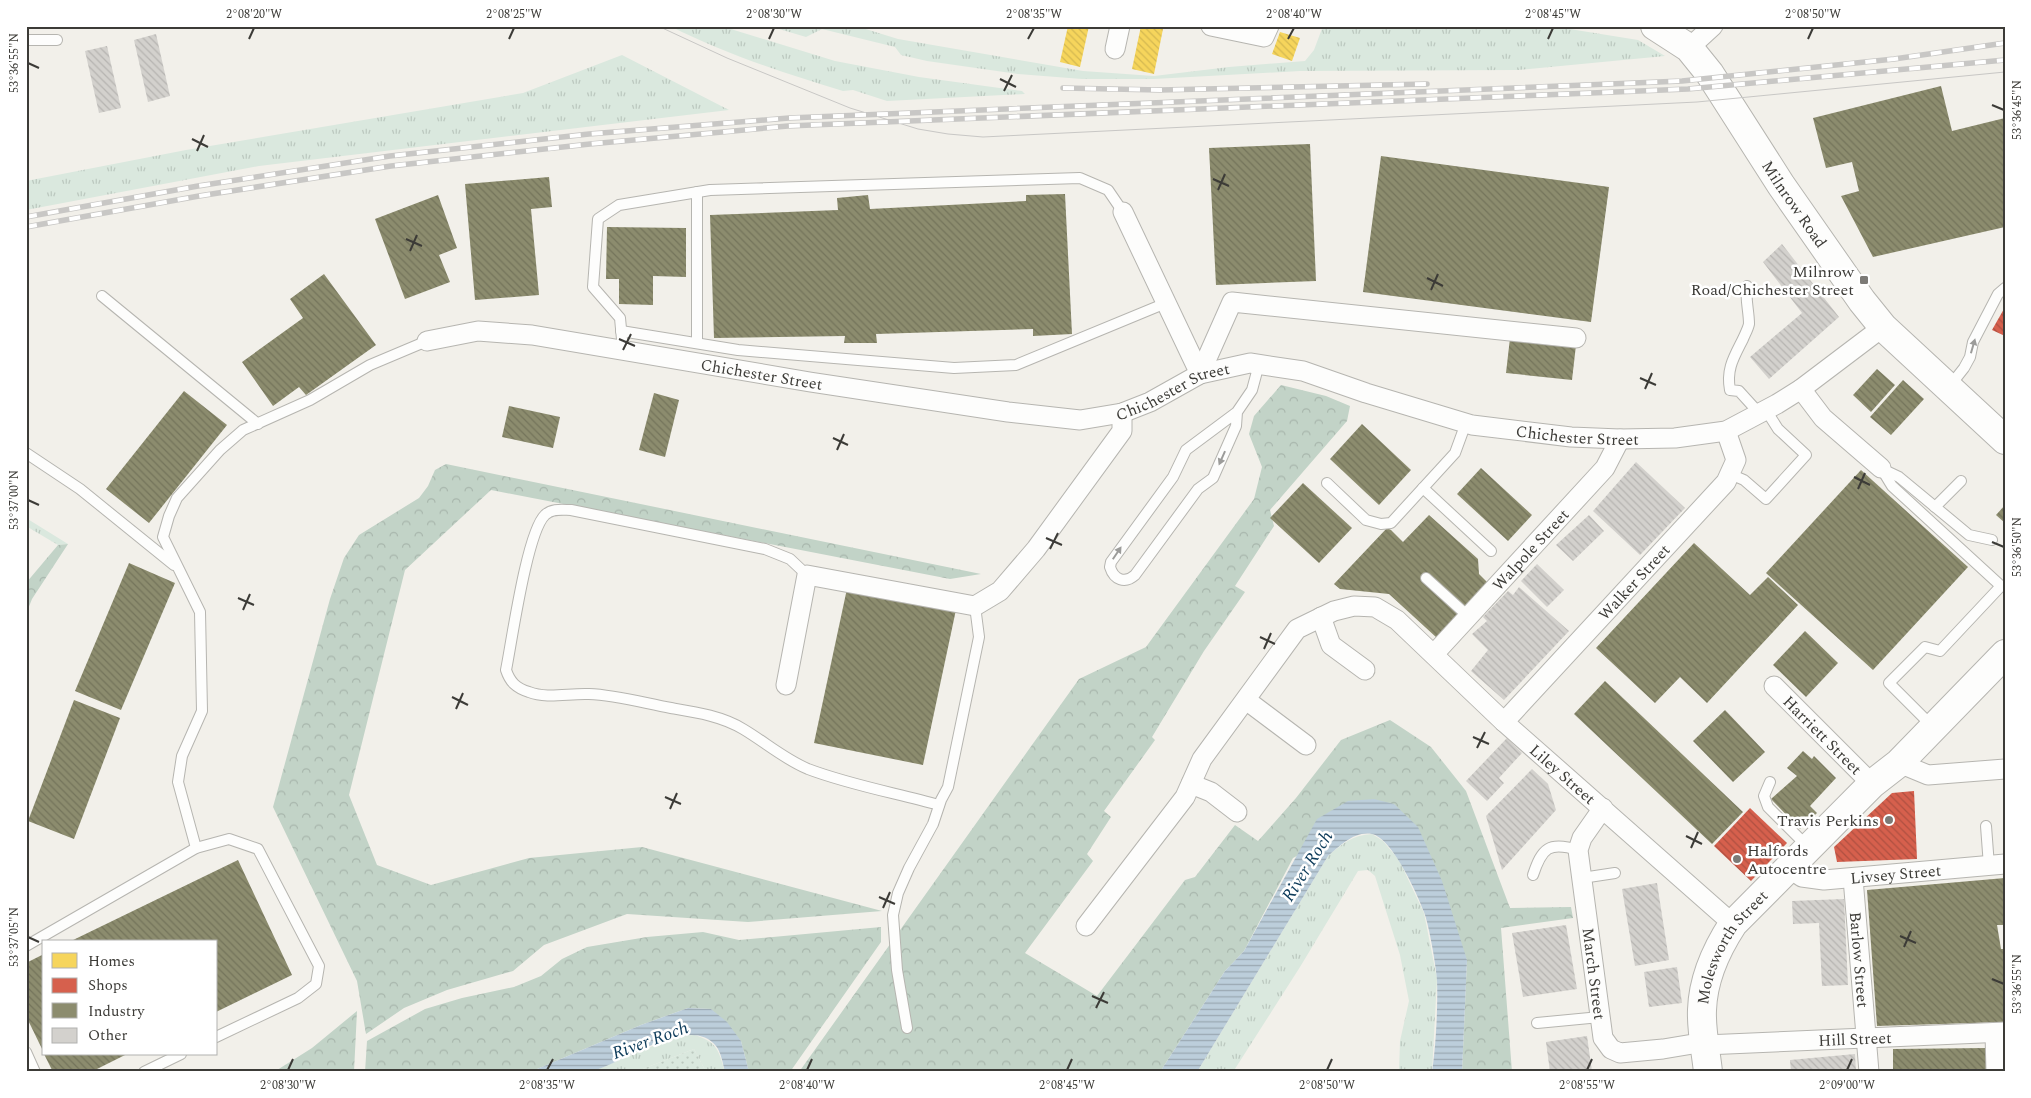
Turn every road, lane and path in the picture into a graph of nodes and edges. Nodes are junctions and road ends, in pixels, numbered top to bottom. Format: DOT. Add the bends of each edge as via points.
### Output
graph roads {
  1 [pos="1120,26"];
  2 [pos="1211,26"];
  3 [pos="1268,26"];
  4 [pos="1655,26"];
  5 [pos="1713,26"];
  6 [pos="26,40"];
  7 [pos="57,40"];
  8 [pos="1689,48"];
  9 [pos="1115,49"];
  10 [pos="697,192"];
  11 [pos="1124,212"];
  12 [pos="1746,286"];
  13 [pos="2005,288"];
  14 [pos="102,296"];
  15 [pos="1166,303"];
  16 [pos="1883,327"];
  17 [pos="621,331"];
  18 [pos="1576,338"];
  19 [pos="427,341"];
  20 [pos="697,343"];
  21 [pos="624,350"];
  22 [pos="1259,364"];
  23 [pos="1200,374"];
  24 [pos="1949,388"];
  25 [pos="1801,389"];
  26 [pos="1237,412"];
  27 [pos="1762,412"];
  28 [pos="1122,413"];
  29 [pos="1466,423"];
  30 [pos="258,424"];
  31 [pos="1726,431"];
  32 [pos="1620,439"];
  33 [pos="2005,440"];
  34 [pos="26,453"];
  35 [pos="1881,468"];
  36 [pos="1730,474"];
  37 [pos="1961,481"];
  38 [pos="1327,483"];
  39 [pos="1423,488"];
  40 [pos="1935,507"];
  41 [pos="1992,540"];
  42 [pos="1491,551"];
  43 [pos="179,569"];
  44 [pos="807,575"];
  45 [pos="1426,578"];
  46 [pos="974,606"];
  47 [pos="1321,617"];
  48 [pos="1468,617"];
  49 [pos="1434,654"];
  50 [pos="2005,654"];
  51 [pos="1365,670"];
  52 [pos="786,685"];
  53 [pos="1774,686"];
  54 [pos="1246,700"];
  55 [pos="1504,722"];
  56 [pos="1933,728"];
  57 [pos="1306,745"];
  58 [pos="1899,763"];
  59 [pos="2005,769"];
  60 [pos="1770,782"];
  61 [pos="1191,784"];
  62 [pos="1872,784"];
  63 [pos="939,805"];
  64 [pos="1603,808"];
  65 [pos="1237,812"];
  66 [pos="1986,826"];
  67 [pos="196,848"];
  68 [pos="1809,848"];
  69 [pos="1578,850"];
  70 [pos="1997,865"];
  71 [pos="1789,868"];
  72 [pos="1615,874"];
  73 [pos="1533,875"];
  74 [pos="1582,878"];
  75 [pos="1853,878"];
  76 [pos="1733,924"];
  77 [pos="1086,926"];
  78 [pos="26,946"];
  79 [pos="1600,1017"];
  80 [pos="1537,1024"];
  81 [pos="907,1028"];
  82 [pos="2000,1032"];
  83 [pos="218,1036"];
  84 [pos="1867,1039"];
  85 [pos="26,1052"];
  86 [pos="1706,1053"];
  87 [pos="176,1056"];
  88 [pos="35,1072"];
  89 [pos="144,1072"];
  90 [pos="1869,1072"];
  91 [pos="1996,1072"];
  1 -- 9 [label="street"];
  2 -- 3 [label="street" via="1264,37"];
  4 -- 8 [label="main road, Milnrow Road"];
  5 -- 8 [label="street"];
  6 -- 7 [label="lane"];
  8 -- 16 [label="main road, Milnrow Road" via="1710,74 1822,246"];
  10 -- 11 [label="lane" via="1080,178 1108,190"];
  10 -- 17 [label="lane" via="619,205 598,219 593,287 620,318"];
  10 -- 20 [label="lane"];
  11 -- 15 [label="street"];
  12 -- 27 [label="lane" via="1749,326 1730,364 1728,380 1730,390 1739,390"];
  24 -- 13 [label="lane, one-way" via="1964,368 1973,342 1998,294"];
  14 -- 30 [label="lane"];
  15 -- 20 [label="lane" via="1016,365 954,368 738,350"];
  15 -- 23 [label="street"];
  16 -- 24 [label="main road, Milnrow Road"];
  16 -- 25 [label="street, Chichester Street"];
  17 -- 20 [label="lane"];
  17 -- 21 [label="lane"];
  18 -- 23 [label="street" via="1232,302"];
  19 -- 21 [label="street, Chichester Street" via="478,331 532,335"];
  19 -- 30 [label="lane" via="370,365 310,400"];
  21 -- 28 [label="street, Chichester Street" via="1008,412 1080,420"];
  22 -- 23 [label="street, Chichester Street"];
  22 -- 26 [label="lane" via="1252,390"];
  22 -- 29 [label="street, Chichester Street" via="1303,371"];
  23 -- 28 [label="street, Chichester Street" via="1150,402"];
  24 -- 33 [label="main road, Milnrow Road"];
  25 -- 27 [label="street, Chichester Street"];
  25 -- 35 [label="street" via="1824,418"];
  26 -- 26 [label="lane, one-way" via="1236,426 1213,478 1198,489 1135,575 1124,581 1115,576 1111,562 1173,477 1186,450"];
  27 -- 31 [label="street, Chichester Street"];
  27 -- 36 [label="lane" via="1806,455 1766,499 1744,480"];
  28 -- 46 [label="street" via="1122,431 1036,550 1000,592"];
  29 -- 32 [label="street, Chichester Street" via="1571,437"];
  29 -- 39 [label="lane" via="1455,453"];
  30 -- 43 [label="lane" via="243,430 220,450 178,498 163,536"];
  31 -- 32 [label="street, Chichester Street" via="1675,438"];
  31 -- 36 [label="street" via="1736,460"];
  32 -- 48 [label="street, Walpole Street" via="1605,468"];
  34 -- 43 [label="lane" via="80,489"];
  35 -- 40 [label="lane" via="1899,477"];
  35 -- 56 [label="lane" via="1892,486 2001,586 1940,651 1925,647 1888,683"];
  36 -- 55 [label="street, Walker Street"];
  37 -- 40 [label="lane"];
  38 -- 39 [label="lane" via="1366,520 1381,524 1391,523"];
  39 -- 42 [label="lane"];
  40 -- 41 [label="lane" via="1969,535"];
  43 -- 67 [label="lane" via="200,612 202,711 182,756 178,782"];
  44 -- 46 [label="street"];
  44 -- 52 [label="street"];
  44 -- 63 [label="lane" via="790,559 765,549 571,510 556,510 546,514 536,529 506,670 510,681 531,693 591,694 724,720 806,768 836,779"];
  45 -- 48 [label="lane"];
  46 -- 63 [label="lane" via="979,637 948,787"];
  47 -- 49 [label="street, Liley Street" via="1354,606 1375,606 1397,620"];
  47 -- 51 [label="street" via="1332,645"];
  47 -- 54 [label="street, Liley Street" via="1297,629"];
  48 -- 49 [label="street, Walpole Street"];
  49 -- 55 [label="street, Liley Street"];
  50 -- 56 [label="main road, Molesworth Street"];
  53 -- 62 [label="street, Harriett Street"];
  54 -- 57 [label="street"];
  54 -- 61 [label="street, Liley Street" via="1202,759"];
  55 -- 64 [label="street, Liley Street"];
  56 -- 58 [label="main road, Molesworth Street"];
  58 -- 59 [label="street" via="1928,775"];
  58 -- 62 [label="main road, Molesworth Street"];
  60 -- 68 [label="lane" via="1764,796 1768,807"];
  61 -- 65 [label="street" via="1211,792"];
  61 -- 77 [label="street, Liley Street" via="1186,797"];
  62 -- 68 [label="main road, Molesworth Street"];
  63 -- 81 [label="lane" via="934,824 898,893 893,915 897,970"];
  64 -- 69 [label="street" via="1582,838"];
  64 -- 76 [label="street, Liley Street"];
  66 -- 70 [label="lane"];
  67 -- 78 [label="lane"];
  67 -- 83 [label="lane" via="229,840 258,849 319,966 316,984 298,998"];
  68 -- 71 [label="main road, Molesworth Street"];
  69 -- 73 [label="lane" via="1565,846 1551,848 1539,856"];
  69 -- 74 [label="street, March Street"];
  70 -- 75 [label="street, Livsey Street"];
  71 -- 75 [label="street, Livsey Street" via="1802,877 1824,880"];
  71 -- 76 [label="main road, Molesworth Street"];
  72 -- 74 [label="lane"];
  74 -- 79 [label="street, March Street"];
  75 -- 84 [label="street, Barlow Street"];
  76 -- 86 [label="main road, Molesworth Street" via="1718,947 1705,982 1702,1010"];
  79 -- 80 [label="lane"];
  79 -- 86 [label="street, March Street" via="1603,1038 1611,1049 1620,1053 1663,1049"];
  82 -- 84 [label="street, Hill Street"];
  82 -- 91 [label="street"];
  84 -- 86 [label="street, Hill Street"];
  84 -- 90 [label="street, Barlow Street"];
  85 -- 88 [label="lane"];
  87 -- 89 [label="lane"];
}
